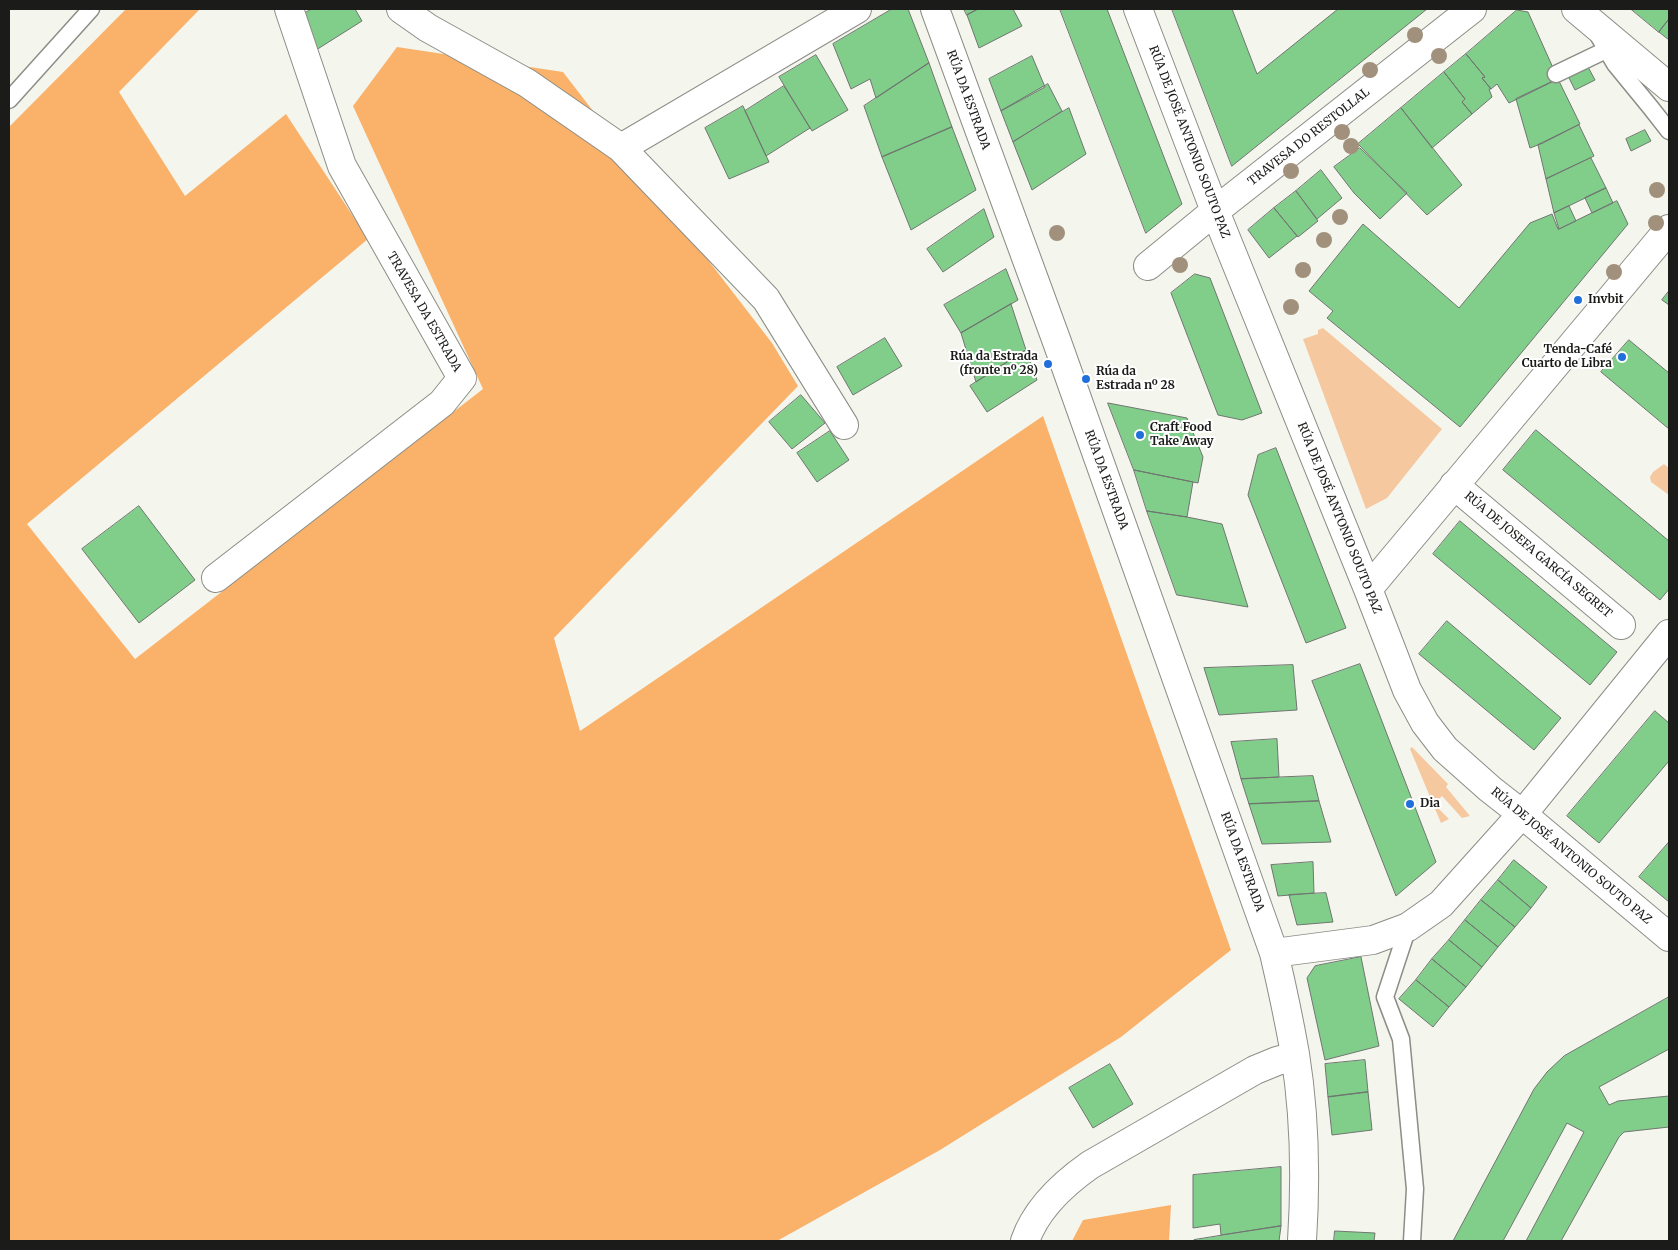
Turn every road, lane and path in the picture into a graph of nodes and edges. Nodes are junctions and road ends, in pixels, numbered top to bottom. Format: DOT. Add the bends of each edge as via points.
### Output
graph roads {
  1 [pos="91,9"];
  2 [pos="288,9"];
  3 [pos="401,9"];
  4 [pos="857,9"];
  5 [pos="935,9"];
  6 [pos="1138,9"];
  7 [pos="1472,9"];
  8 [pos="1583,15"];
  9 [pos="1606,50"];
  10 [pos="1556,74"];
  11 [pos="1669,88"];
  12 [pos="9,100"];
  13 [pos="1669,132"];
  14 [pos="621,148"];
  15 [pos="1215,211"];
  16 [pos="1669,230"];
  17 [pos="1148,266"];
  18 [pos="844,425"];
  19 [pos="1454,485"];
  20 [pos="216,578"];
  21 [pos="1368,589"];
  22 [pos="1621,625"];
  23 [pos="1664,651"];
  24 [pos="1522,814"];
  25 [pos="1408,927"];
  26 [pos="1669,937"];
  27 [pos="1274,953"];
  28 [pos="1295,1056"];
  29 [pos="1024,1241"];
  30 [pos="1302,1241"];
  31 [pos="1412,1241"];
  1 -- 12 [label="lane"];
  2 -- 20 [label="street, TRAVESA DA ESTRADA" via="342,166 462,378 442,403"];
  3 -- 14 [label="street" via="428,28 527,83"];
  4 -- 14 [label="street"];
  5 -- 27 [label="street, RÚA DA ESTRADA" via="1064,360"];
  6 -- 15 [label="street, RÚA DE JOSÉ ANTONIO SOUTO PAZ"];
  7 -- 15 [label="street, TRAVESA DO RESTOLLAL"];
  8 -- 9 [label="lane"];
  8 -- 11 [label="street"];
  9 -- 10 [label="lane"];
  9 -- 13 [label="lane"];
  14 -- 18 [label="street" via="766,299"];
  15 -- 17 [label="street, TRAVESA DO RESTOLLAL"];
  15 -- 21 [label="street, RÚA DE JOSÉ ANTONIO SOUTO PAZ"];
  16 -- 19 [label="street, RÚA DE JOSEFA GARCÍA SEGRET"];
  19 -- 21 [label="street, RÚA DE JOSEFA GARCÍA SEGRET"];
  19 -- 22 [label="street, RÚA DE JOSEFA GARCÍA SEGRET"];
  21 -- 24 [label="street, RÚA DE JOSÉ ANTONIO SOUTO PAZ" via="1407,690 1425,723 1445,749"];
  23 -- 24 [label="street"];
  24 -- 25 [label="street" via="1441,904"];
  24 -- 26 [label="street, RÚA DE JOSÉ ANTONIO SOUTO PAZ"];
  25 -- 27 [label="street" via="1373,940"];
  25 -- 31 [label="lane" via="1385,997 1402,1039 1415,1189"];
  27 -- 28 [label="street, RÚA DA ESTRADA"];
  28 -- 29 [label="street" via="1255,1070 1090,1165 1053,1196"];
  28 -- 30 [label="street, RÚA DA ESTRADA" via="1304,1140"];
}
